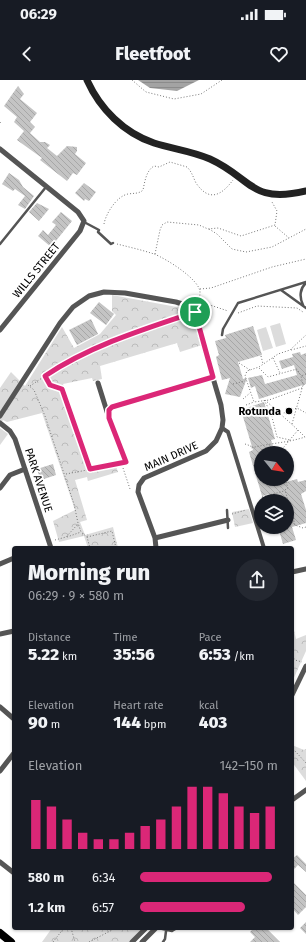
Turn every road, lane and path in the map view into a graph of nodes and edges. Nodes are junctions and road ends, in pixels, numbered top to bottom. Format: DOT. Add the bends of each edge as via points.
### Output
graph roads {
  1 [pos="88,80"];
  2 [pos="132,80"];
  3 [pos="222,80"];
  4 [pos="1,152"];
  5 [pos="236,176"];
  6 [pos="46,187"];
  7 [pos="306,191"];
  8 [pos="272,194"];
  9 [pos="84,221"];
  10 [pos="104,224"];
  11 [pos="275,225"];
  12 [pos="208,229"];
  13 [pos="306,229"];
  14 [pos="290,239"];
  15 [pos="113,243"];
  16 [pos="0,244"];
  17 [pos="154,255"];
  18 [pos="306,259"];
  19 [pos="306,282"];
  20 [pos="200,289"];
  21 [pos="280,290"];
  22 [pos="199,297"];
  23 [pos="306,308"];
  24 [pos="197,312"];
  25 [pos="231,312"];
  26 [pos="306,313"];
  27 [pos="0,330"];
  28 [pos="222,335"];
  29 [pos="306,335"];
  30 [pos="306,346"];
  31 [pos="290,350"];
  32 [pos="276,351"];
  33 [pos="278,354"];
  34 [pos="261,356"];
  35 [pos="273,357"];
  36 [pos="239,363"];
  37 [pos="263,364"];
  38 [pos="259,368"];
  39 [pos="250,370"];
  40 [pos="280,374"];
  41 [pos="306,374"];
  42 [pos="45,376"];
  43 [pos="301,376"];
  44 [pos="213,377"];
  45 [pos="245,381"];
  46 [pos="98,383"];
  47 [pos="232,384"];
  48 [pos="306,384"];
  49 [pos="303,385"];
  50 [pos="302,388"];
  51 [pos="250,393"];
  52 [pos="243,399"];
  53 [pos="264,399"];
  54 [pos="254,402"];
  55 [pos="246,405"];
  56 [pos="296,408"];
  57 [pos="306,413"];
  58 [pos="108,414"];
  59 [pos="281,414"];
  60 [pos="0,416"];
  61 [pos="0,423"];
  62 [pos="292,424"];
  63 [pos="222,428"];
  64 [pos="298,430"];
  65 [pos="306,437"];
  66 [pos="290,440"];
  67 [pos="287,443"];
  68 [pos="245,444"];
  69 [pos="285,446"];
  70 [pos="126,462"];
  71 [pos="25,469"];
  72 [pos="90,469"];
  73 [pos="65,474"];
  74 [pos="287,486"];
  75 [pos="0,488"];
  76 [pos="130,488"];
  77 [pos="285,490"];
  78 [pos="272,494"];
  79 [pos="252,509"];
  80 [pos="227,510"];
  81 [pos="228,517"];
  82 [pos="78,523"];
  83 [pos="306,527"];
  84 [pos="228,528"];
  85 [pos="82,532"];
  86 [pos="66,537"];
  87 [pos="87,537"];
  88 [pos="155,538"];
  89 [pos="53,540"];
  90 [pos="50,546"];
  91 [pos="89,546"];
  92 [pos="116,546"];
  93 [pos="156,546"];
  94 [pos="263,546"];
  95 [pos="12,559"];
  96 [pos="0,564"];
  97 [pos="306,569"];
  98 [pos="294,572"];
  99 [pos="12,631"];
  100 [pos="0,634"];
  101 [pos="295,660"];
  102 [pos="306,665"];
  103 [pos="294,691"];
  104 [pos="0,707"];
  105 [pos="12,717"];
  106 [pos="294,750"];
  107 [pos="12,756"];
  108 [pos="306,763"];
  109 [pos="0,771"];
  110 [pos="306,790"];
  111 [pos="294,799"];
  112 [pos="0,862"];
  113 [pos="12,871"];
  114 [pos="62,930"];
  115 [pos="72,930"];
  116 [pos="112,930"];
  117 [pos="144,930"];
  118 [pos="155,930"];
  119 [pos="163,930"];
  120 [pos="174,930"];
  121 [pos="166,931"];
  122 [pos="0,933"];
  123 [pos="11,942"];
  124 [pos="53,942"];
  125 [pos="75,942"];
  126 [pos="89,942"];
  127 [pos="132,942"];
  128 [pos="142,942"];
  129 [pos="163,942"];
  1 -- 5 [label="main road" via="104,108 128,129 153,142 209,159"];
  2 -- 3 [label="path" via="146,92 174,99 201,94"];
  4 -- 6 [label="street"];
  5 -- 8 [label="main road" via="256,190"];
  5 -- 10 [label="path" via="223,192 215,195 207,194 196,183 187,166 170,162 159,167 154,166 150,168 143,190 120,198"];
  6 -- 9 [label="street" via="78,212"];
  6 -- 16 [label="lane"];
  7 -- 8 [label="main road"];
  8 -- 11 [label="path" via="277,211"];
  9 -- 15 [label="lane" via="99,230 98,232 111,244"];
  9 -- 27 [label="street, WILLS STREET" via="80,231"];
  11 -- 12 [label="path" via="241,236 218,228"];
  11 -- 14 [label="path"];
  12 -- 14 [label="path" via="232,249 246,252 272,247"];
  12 -- 17 [label="path" via="199,225 167,222 162,224"];
  13 -- 14 [label="path"];
  15 -- 17 [label="path"];
  17 -- 20 [label="path" via="169,261"];
  18 -- 20 [label="path" via="272,267 211,288"];
  19 -- 21 [label="lane"];
  19 -- 23 [label="lane" via="300,297"];
  20 -- 22 [label="path"];
  21 -- 23 [label="lane"];
  21 -- 25 [label="lane" via="242,301"];
  22 -- 24 [label="path" via="196,302"];
  22 -- 25 [label="path" via="201,302"];
  24 -- 42 [label="path" via="161,323 86,353"];
  24 -- 44 [label="street"];
  24 -- 60 [label="street" via="188,305 125,293 104,292 89,296 73,307 60,323"];
  25 -- 26 [label="path" via="235,314 257,306 297,308"];
  25 -- 28 [label="lane"];
  29 -- 31 [label="path"];
  30 -- 31 [label="path"];
  31 -- 33 [label="path"];
  32 -- 33 [label="path"];
  33 -- 35 [label="path"];
  34 -- 37 [label="path"];
  35 -- 37 [label="path"];
  35 -- 40 [label="path"];
  36 -- 39 [label="path"];
  37 -- 38 [label="path"];
  38 -- 39 [label="path"];
  38 -- 40 [label="path" via="268,377"];
  39 -- 45 [label="path" via="246,373"];
  40 -- 43 [label="path" via="297,369"];
  41 -- 43 [label="path"];
  42 -- 72 [label="path" via="50,385 62,389"];
  42 -- 73 [label="path" via="30,386 45,416"];
  43 -- 49 [label="path"];
  44 -- 58 [label="street" via="112,407"];
  44 -- 63 [label="street" via="222,414"];
  45 -- 47 [label="path"];
  45 -- 51 [label="path"];
  46 -- 58 [label="street"];
  48 -- 49 [label="path"];
  49 -- 50 [label="path"];
  50 -- 53 [label="path"];
  50 -- 56 [label="path"];
  51 -- 52 [label="path"];
  51 -- 54 [label="path"];
  53 -- 54 [label="path"];
  53 -- 59 [label="path"];
  53 -- 66 [label="path" via="271,413 277,437"];
  54 -- 55 [label="path"];
  56 -- 57 [label="path"];
  56 -- 59 [label="path"];
  56 -- 62 [label="path"];
  58 -- 70 [label="street"];
  59 -- 62 [label="path"];
  61 -- 71 [label="street, PARK AVENUE" via="14,435"];
  62 -- 64 [label="path"];
  63 -- 79 [label="street" via="228,432"];
  63 -- 88 [label="street, MAIN DRIVE" via="216,441 206,451 144,478 138,485 138,492"];
  64 -- 65 [label="path"];
  64 -- 66 [label="path"];
  65 -- 67 [label="path"];
  66 -- 67 [label="path"];
  67 -- 68 [label="path" via="272,442 251,448"];
  67 -- 69 [label="path"];
  71 -- 75 [label="street" via="10,475"];
  71 -- 90 [label="street, PARK AVENUE"];
  72 -- 73 [label="path"];
  72 -- 76 [label="path" via="122,463"];
  73 -- 82 [label="path"];
  74 -- 77 [label="path"];
  77 -- 78 [label="path"];
  77 -- 83 [label="path" via="295,525"];
  79 -- 81 [label="path"];
  79 -- 94 [label="street"];
  80 -- 81 [label="lane"];
  81 -- 84 [label="lane"];
  81 -- 88 [label="street"];
  82 -- 85 [label="path"];
  82 -- 86 [label="path"];
  85 -- 86 [label="path"];
  85 -- 87 [label="path"];
  86 -- 89 [label="path"];
  87 -- 91 [label="path"];
  87 -- 92 [label="path" via="112,531"];
  88 -- 93 [label="street, MAIN DRIVE"];
  95 -- 96 [label="street"];
  97 -- 98 [label="street"];
  99 -- 100 [label="street"];
  101 -- 102 [label="path"];
  102 -- 103 [label="street"];
  104 -- 105 [label="street"];
  106 -- 108 [label="path"];
  107 -- 109 [label="street"];
  110 -- 111 [label="street"];
  112 -- 113 [label="street"];
  114 -- 124 [label="path"];
  115 -- 125 [label="path"];
  116 -- 126 [label="path"];
  117 -- 127 [label="street"];
  118 -- 128 [label="street"];
  119 -- 121 [label="lane"];
  120 -- 121 [label="lane"];
  121 -- 129 [label="lane"];
  122 -- 123 [label="main road"];
}
